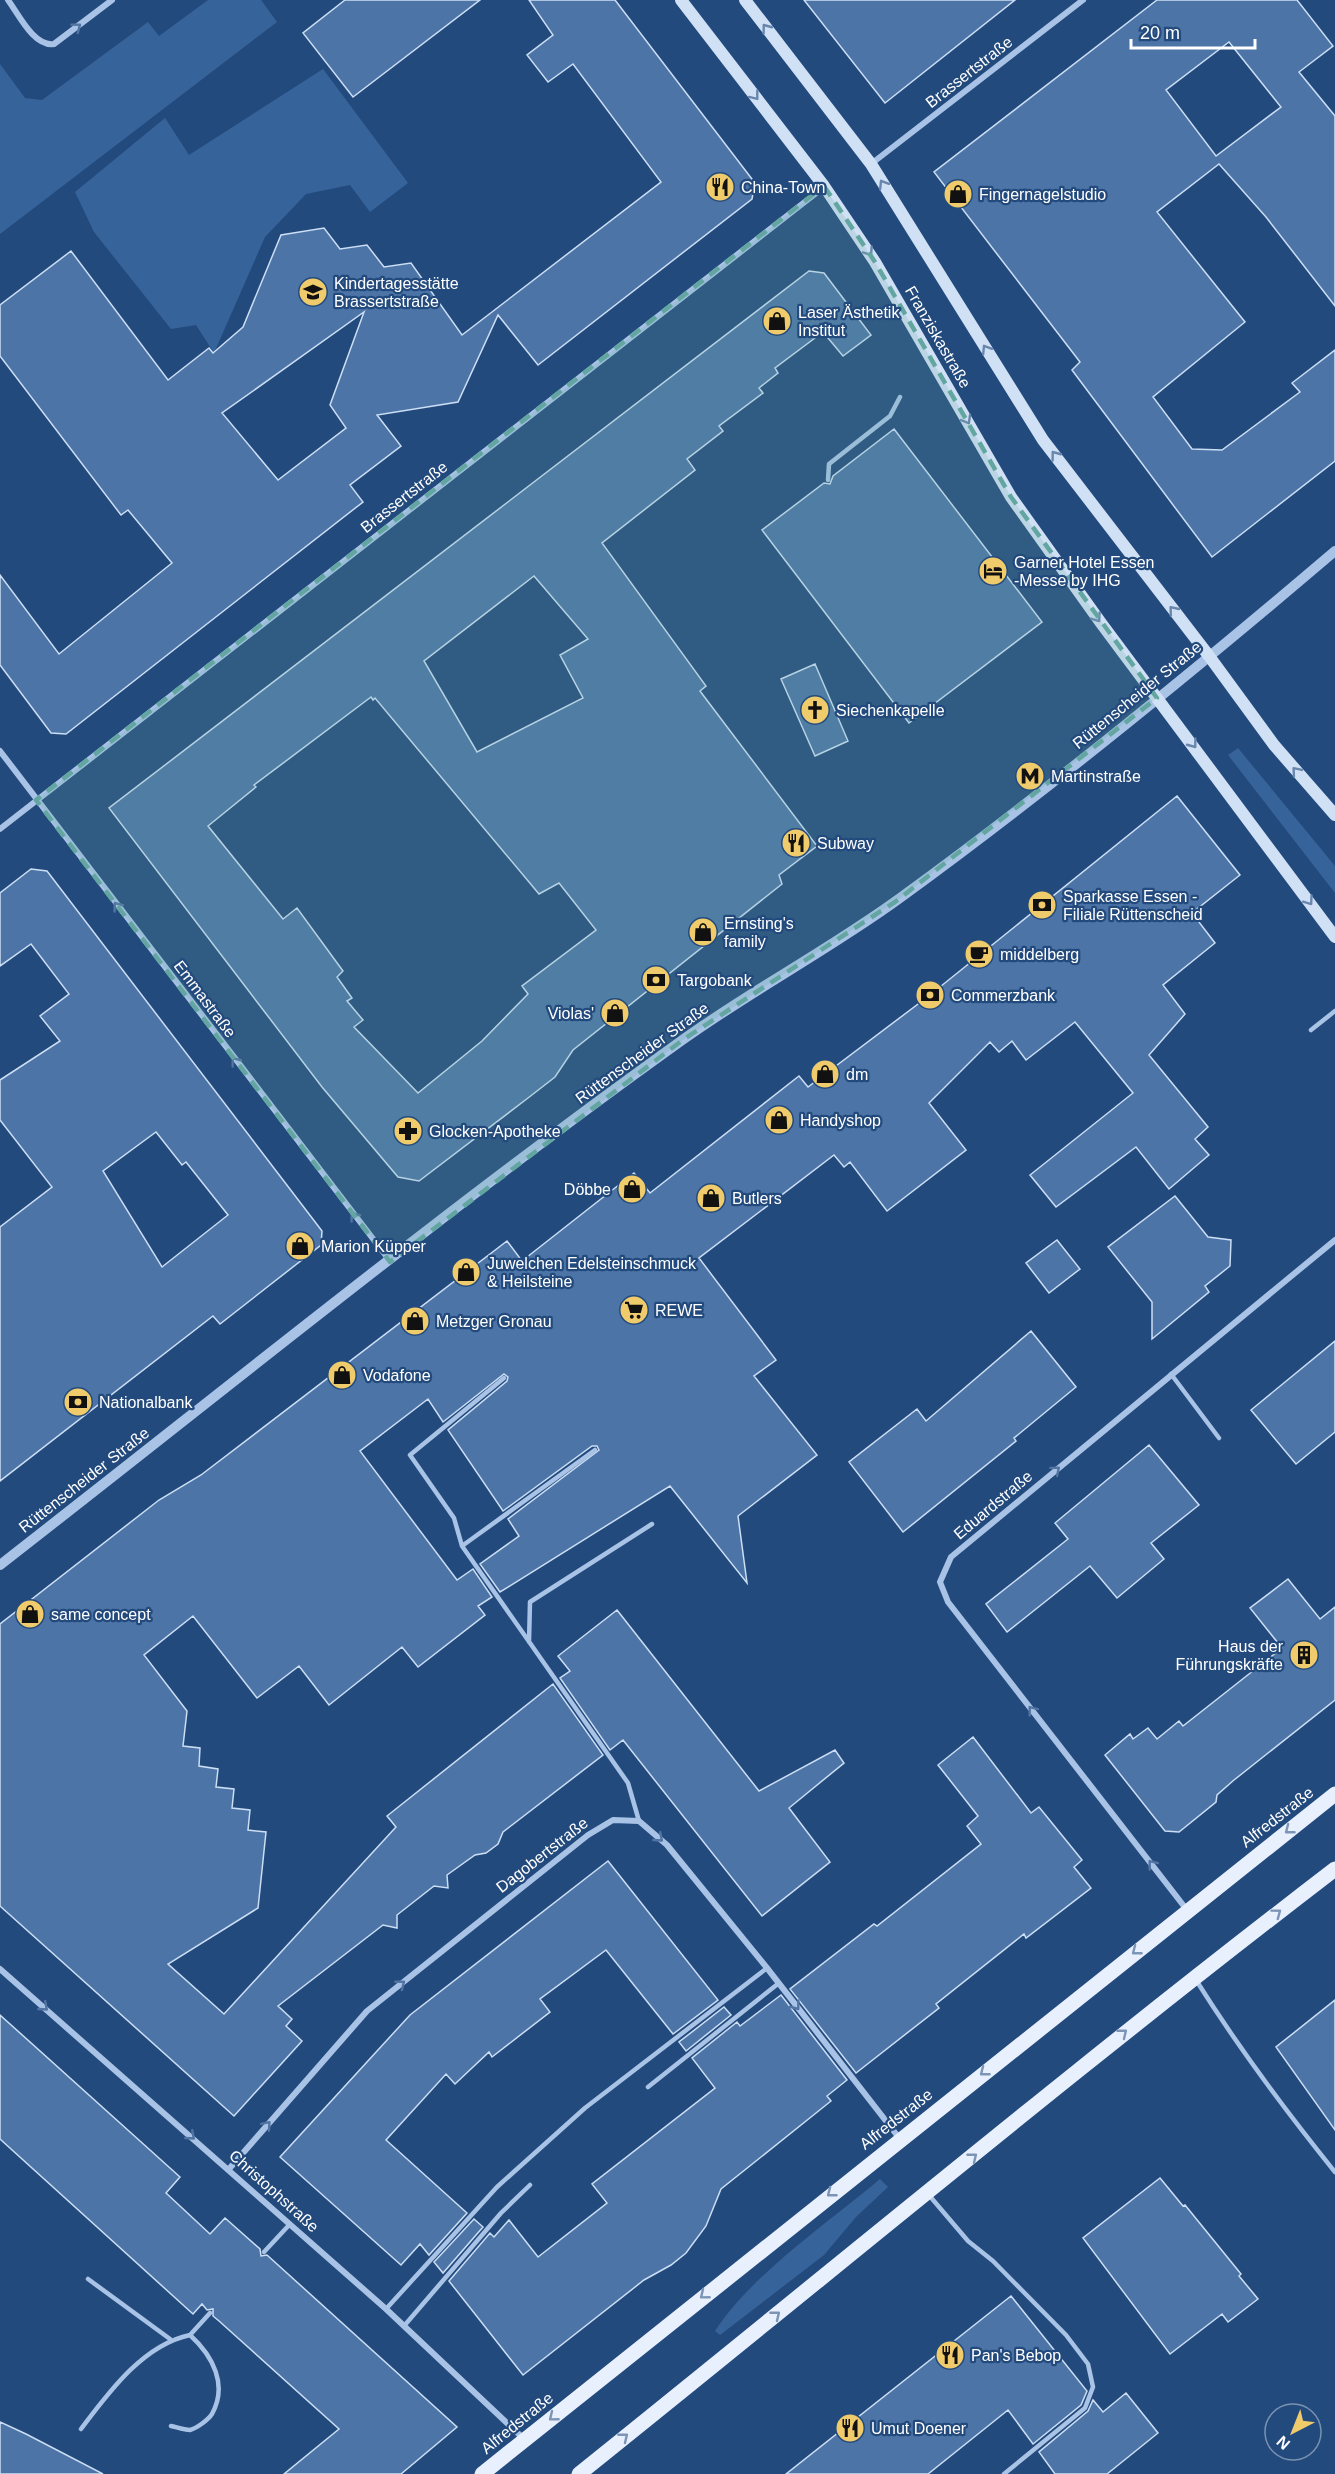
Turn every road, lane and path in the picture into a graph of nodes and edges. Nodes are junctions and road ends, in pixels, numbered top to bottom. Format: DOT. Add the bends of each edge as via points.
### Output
graph roads {
  1 [pos="8,0"];
  2 [pos="112,0"];
  3 [pos="681,0"];
  4 [pos="745,0"];
  5 [pos="1083,0"];
  6 [pos="871,164"];
  7 [pos="824,186"];
  8 [pos="900,397"];
  9 [pos="828,480"];
  10 [pos="1335,551"];
  11 [pos="1209,656"];
  12 [pos="1157,698"];
  13 [pos="0,751"];
  14 [pos="36,800"];
  15 [pos="1335,815"];
  16 [pos="0,828"];
  17 [pos="1335,937"];
  18 [pos="1335,1011"];
  19 [pos="1311,1030"];
  20 [pos="1335,1240"];
  21 [pos="390,1262"];
  22 [pos="1171,1374"];
  23 [pos="504,1378"];
  24 [pos="1219,1438"];
  25 [pos="595,1450"];
  26 [pos="652,1524"];
  27 [pos="462,1546"];
  28 [pos="0,1565"];
  29 [pos="529,1642"];
  30 [pos="1335,1794"];
  31 [pos="639,1821"];
  32 [pos="1335,1869"];
  33 [pos="1188,1911"];
  34 [pos="767,1968"];
  35 [pos="0,1969"];
  36 [pos="1194,1977"];
  37 [pos="779,1983"];
  38 [pos="648,2087"];
  39 [pos="900,2139"];
  40 [pos="229,2169"];
  41 [pos="1335,2172"];
  42 [pos="530,2185"];
  43 [pos="928,2194"];
  44 [pos="290,2224"];
  45 [pos="264,2253"];
  46 [pos="88,2279"];
  47 [pos="386,2308"];
  48 [pos="210,2313"];
  49 [pos="404,2326"];
  50 [pos="190,2335"];
  51 [pos="170,2339"];
  52 [pos="171,2426"];
  53 [pos="81,2429"];
  54 [pos="525,2440"];
  55 [pos="482,2474"];
  56 [pos="579,2474"];
  57 [pos="1004,2474"];
  1 -- 2 [label="street, one-way" via="39,41 54,44"];
  3 -- 7 [label="main road, Franziskastraße, one-way"];
  6 -- 4 [label="main road, Franziskastraße, one-way"];
  5 -- 6 [label="street, Brassertstraße"];
  11 -- 6 [label="main road, Franziskastraße, one-way" via="1043,440"];
  7 -- 12 [label="main road, Franziskastraße, one-way" via="875,262 1011,497"];
  7 -- 14 [label="street, Brassertstraße"];
  8 -- 9 [label="lane" via="890,416 829,464"];
  10 -- 11 [label="street, Rüttenscheider Straße"];
  11 -- 12 [label="street, Rüttenscheider Straße"];
  15 -- 11 [label="main road, one-way" via="1274,745"];
  12 -- 17 [label="main road, one-way"];
  12 -- 21 [label="street, Rüttenscheider Straße" via="924,880 684,1039"];
  13 -- 14 [label="street, Emmastraße"];
  14 -- 16 [label="street, Brassertstraße"];
  21 -- 14 [label="street, Emmastraße, one-way"];
  18 -- 19 [label="lane"];
  20 -- 22 [label="street, Eduardstraße"];
  21 -- 28 [label="street, Rüttenscheider Straße"];
  22 -- 24 [label="lane"];
  33 -- 22 [label="street, Eduardstraße, one-way" via="948,1602 940,1582 951,1557"];
  23 -- 27 [label="lane" via="410,1455 454,1518"];
  25 -- 27 [label="lane"];
  26 -- 29 [label="lane" via="530,1602"];
  27 -- 29 [label="lane"];
  29 -- 31 [label="lane" via="628,1783"];
  30 -- 33 [label="main road, Alfredstraße, one-way"];
  31 -- 34 [label="street, one-way" via="667,1845"];
  40 -- 31 [label="street, Dagobertstraße, one-way" via="367,2011 588,1835 613,1820"];
  36 -- 32 [label="main road, one-way"];
  33 -- 39 [label="main road, Alfredstraße, one-way"];
  34 -- 37 [label="street"];
  34 -- 47 [label="lane" via="567,2124 497,2187"];
  35 -- 40 [label="street, Christophstraße, one-way"];
  36 -- 41 [label="lane" via="1270,2089"];
  43 -- 36 [label="main road, one-way"];
  37 -- 38 [label="lane"];
  37 -- 39 [label="street, one-way"];
  39 -- 54 [label="main road, Alfredstraße, one-way"];
  40 -- 44 [label="street, Christophstraße"];
  42 -- 49 [label="lane"];
  56 -- 43 [label="main road, one-way"];
  43 -- 57 [label="lane" via="968,2241 993,2261 1088,2364 1093,2386 1085,2408"];
  44 -- 45 [label="lane"];
  44 -- 47 [label="street, Christophstraße"];
  46 -- 51 [label="lane"];
  47 -- 49 [label="street, Christophstraße"];
  48 -- 50 [label="lane"];
  49 -- 54 [label="street, Christophstraße"];
  50 -- 51 [label="lane"];
  50 -- 52 [label="lane" via="211,2359 219,2380 220,2400 208,2420 199,2425 189,2430"];
  51 -- 53 [label="lane" via="128,2373"];
  54 -- 55 [label="main road, Alfredstraße"];
}
